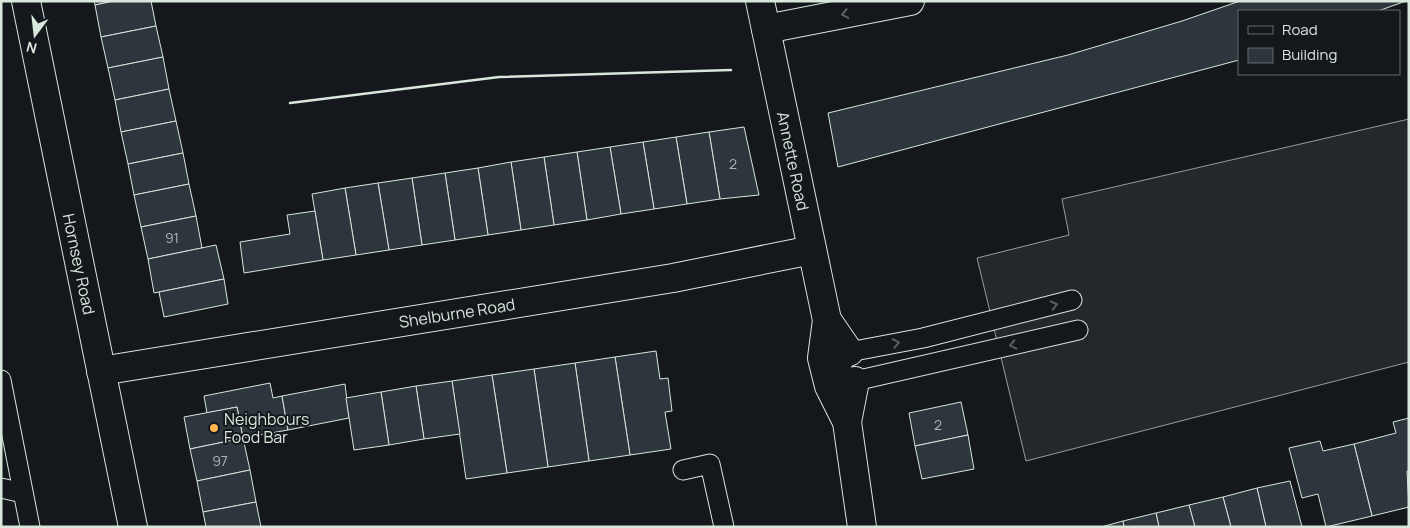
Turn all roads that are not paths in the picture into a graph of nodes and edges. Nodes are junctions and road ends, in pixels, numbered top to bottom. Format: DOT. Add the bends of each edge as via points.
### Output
graph roads {
  1 [pos="26,1"];
  2 [pos="760,1"];
  3 [pos="910,1"];
  4 [pos="766,29"];
  5 [pos="812,250"];
  6 [pos="1072,300"];
  7 [pos="827,320"];
  8 [pos="1078,330"];
  9 [pos="848,352"];
  10 [pos="101,371"];
  11 [pos="1,380"];
  12 [pos="842,384"];
  13 [pos="683,470"];
  14 [pos="1,488"];
  15 [pos="23,494"];
  16 [pos="30,527"];
  17 [pos="133,527"];
  18 [pos="724,527"];
  19 [pos="862,527"];
  1 -- 10 [label="street, Hornsey Road"];
  2 -- 4 [label="street, Annette Road"];
  3 -- 4 [label="street, one-way"];
  4 -- 5 [label="street, Annette Road"];
  5 -- 7 [label="street, Annette Road"];
  5 -- 10 [label="street, Shelburne Road" via="673,278"];
  9 -- 6 [label="lane, one-way" via="923,338"];
  7 -- 9 [label="street, Annette Road"];
  7 -- 12 [label="street, Annette Road" via="822,358"];
  8 -- 12 [label="lane, one-way"];
  9 -- 12 [label="lane"];
  10 -- 17 [label="street, Hornsey Road"];
  11 -- 15 [label="lane"];
  12 -- 19 [label="street, Annette Road"];
  13 -- 18 [label="lane" via="710,464"];
  14 -- 15 [label="lane"];
  15 -- 16 [label="lane"];
}
